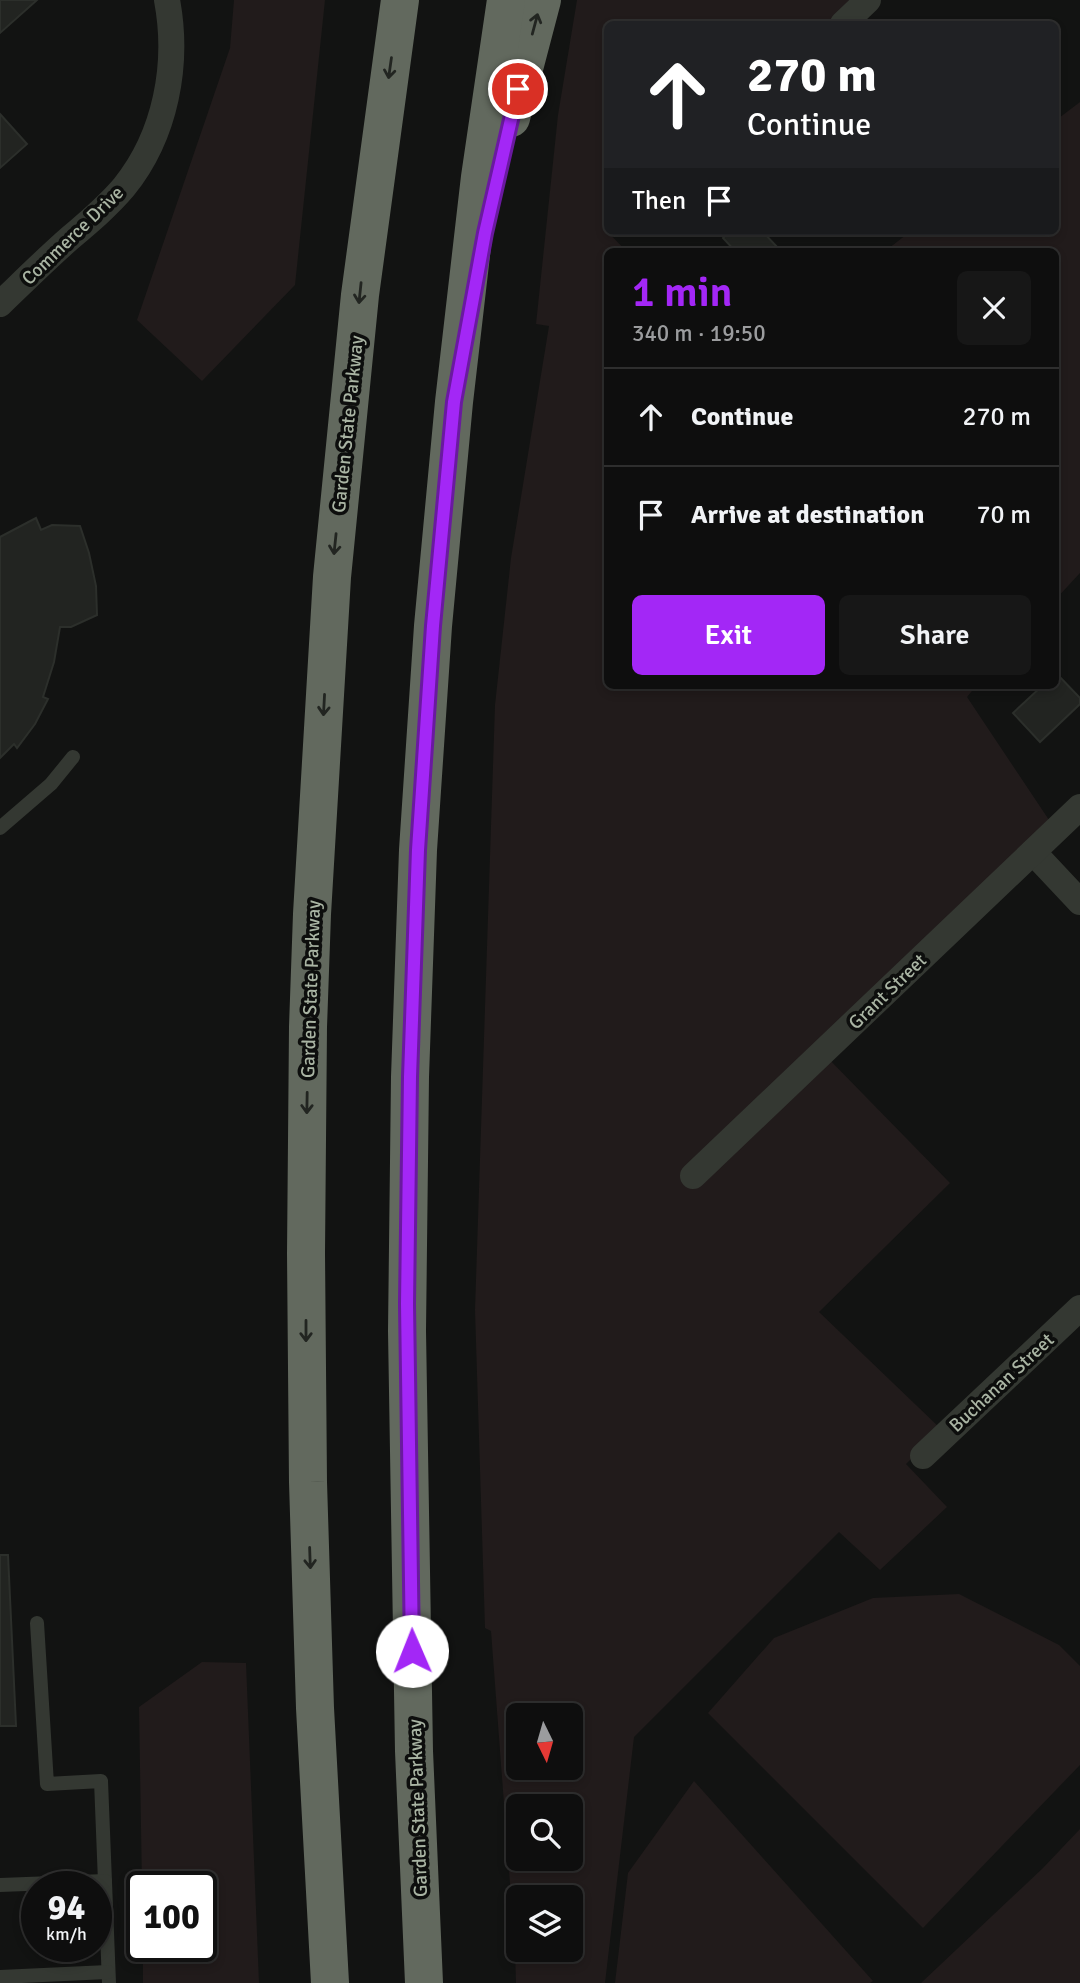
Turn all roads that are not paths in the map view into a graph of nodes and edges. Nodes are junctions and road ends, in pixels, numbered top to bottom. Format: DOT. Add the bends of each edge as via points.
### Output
graph roads {
  1 [pos="167,0"];
  2 [pos="400,0"];
  3 [pos="506,0"];
  4 [pos="542,0"];
  5 [pos="869,0"];
  6 [pos="846,21"];
  7 [pos="0,304"];
  8 [pos="454,402"];
  9 [pos="73,757"];
  10 [pos="1080,807"];
  11 [pos="0,828"];
  12 [pos="1033,852"];
  13 [pos="1080,902"];
  14 [pos="693,1176"];
  15 [pos="1080,1308"];
  16 [pos="923,1456"];
  17 [pos="37,1623"];
  18 [pos="105,1871"];
  19 [pos="21,1884"];
  20 [pos="0,1885"];
  21 [pos="0,1977"];
  22 [pos="109,1977"];
  23 [pos="330,1983"];
  24 [pos="424,1983"];
  1 -- 7 [label="street, Commerce Drive" via="170,73 159,121 138,166 91,222"];
  2 -- 23 [label="highway, Garden State Parkway, one-way" via="360,295 332,577 308,1015 308,1482"];
  3 -- 8 [label="highway, Garden State Parkway"];
  8 -- 4 [label="highway, one-way" via="497,176"];
  5 -- 6 [label="street"];
  8 -- 24 [label="highway, Garden State Parkway" via="418,850 410,1077 410,1526"];
  9 -- 11 [label="lane" via="51,784"];
  10 -- 12 [label="street, Grant Street"];
  12 -- 13 [label="street"];
  12 -- 14 [label="street, Grant Street"];
  15 -- 16 [label="street, Buchanan Street"];
  17 -- 18 [label="lane" via="47,1784 101,1781"];
  19 -- 20 [label="lane"];
  21 -- 22 [label="lane"];
}
